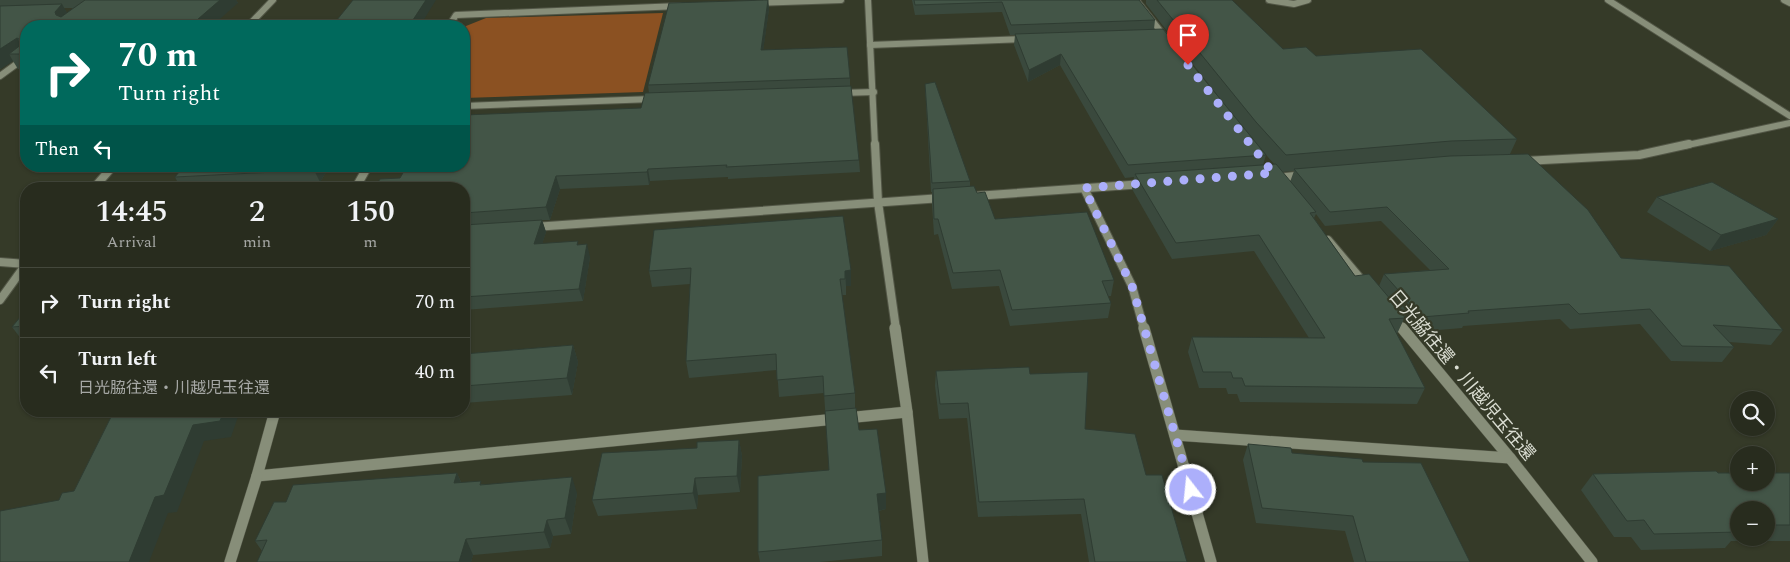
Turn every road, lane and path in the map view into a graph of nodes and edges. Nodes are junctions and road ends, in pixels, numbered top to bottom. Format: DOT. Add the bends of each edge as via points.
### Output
graph roads {
  1 [pos="272,0"];
  2 [pos="841,0"];
  3 [pos="868,0"];
  4 [pos="1136,0"];
  5 [pos="1269,0"];
  6 [pos="1308,0"];
  7 [pos="1608,0"];
  8 [pos="1784,0"];
  9 [pos="751,3"];
  10 [pos="1790,3"];
  11 [pos="692,6"];
  12 [pos="254,20"];
  13 [pos="453,20"];
  14 [pos="1163,34"];
  15 [pos="1153,35"];
  16 [pos="1036,39"];
  17 [pos="1169,42"];
  18 [pos="870,45"];
  19 [pos="20,61"];
  20 [pos="0,76"];
  21 [pos="874,92"];
  22 [pos="835,93"];
  23 [pos="660,99"];
  24 [pos="470,106"];
  25 [pos="1790,116"];
  26 [pos="1790,123"];
  27 [pos="1520,161"];
  28 [pos="108,172"];
  29 [pos="1316,174"];
  30 [pos="99,182"];
  31 [pos="1154,183"];
  32 [pos="1283,185"];
  33 [pos="1084,188"];
  34 [pos="966,196"];
  35 [pos="947,198"];
  36 [pos="878,202"];
  37 [pos="523,228"];
  38 [pos="1321,231"];
  39 [pos="0,262"];
  40 [pos="20,264"];
  41 [pos="20,272"];
  42 [pos="1371,291"];
  43 [pos="0,300"];
  44 [pos="1390,314"];
  45 [pos="907,412"];
  46 [pos="273,417"];
  47 [pos="1175,435"];
  48 [pos="1510,458"];
  49 [pos="257,476"];
  50 [pos="230,562"];
  51 [pos="923,562"];
  52 [pos="1211,562"];
  53 [pos="1592,562"];
  1 -- 12 [label="street"];
  2 -- 9 [label="street"];
  3 -- 18 [label="street"];
  4 -- 14 [label="street"];
  5 -- 6 [label="street" via="1290,3"];
  7 -- 25 [label="street"];
  8 -- 10 [label="street"];
  11 -- 13 [label="street" via="456,15"];
  14 -- 15 [label="street"];
  14 -- 17 [label="street"];
  16 -- 18 [label="street"];
  18 -- 21 [label="street"];
  19 -- 20 [label="street"];
  21 -- 22 [label="street"];
  21 -- 36 [label="street"];
  23 -- 24 [label="street"];
  26 -- 27 [label="street" via="1640,155"];
  28 -- 30 [label="street"];
  29 -- 32 [label="street" via="1275,176"];
  31 -- 33 [label="street"];
  33 -- 34 [label="street"];
  33 -- 47 [label="street" via="1132,286"];
  35 -- 36 [label="street"];
  36 -- 37 [label="street"];
  36 -- 45 [label="street"];
  38 -- 42 [label="street, 日光脇往還・川越児玉往還"];
  39 -- 40 [label="street"];
  41 -- 43 [label="street"];
  44 -- 48 [label="street, 日光脇往還・川越児玉往還"];
  45 -- 49 [label="street"];
  45 -- 51 [label="street"];
  46 -- 49 [label="street"];
  47 -- 48 [label="street"];
  47 -- 52 [label="street"];
  48 -- 53 [label="street, 日光脇往還・川越児玉往還"];
  49 -- 50 [label="street"];
}
